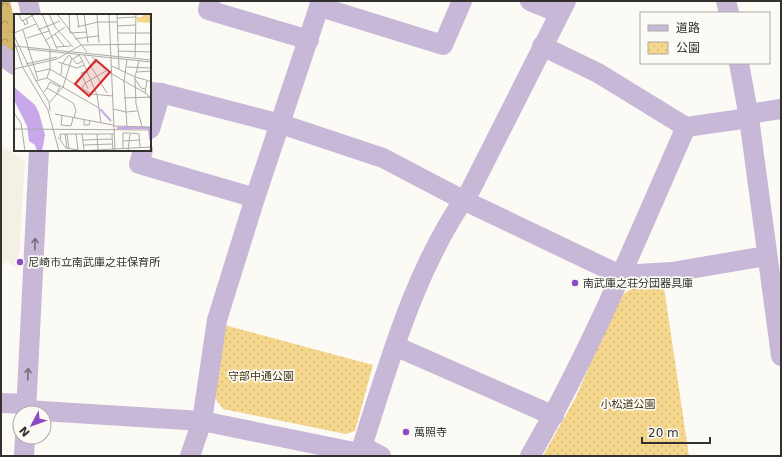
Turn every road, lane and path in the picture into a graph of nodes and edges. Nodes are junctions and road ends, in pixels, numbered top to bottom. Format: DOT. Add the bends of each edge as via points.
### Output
graph roads {
  1 [pos="28,1"];
  2 [pos="210,1"];
  3 [pos="462,1"];
  4 [pos="530,1"];
  5 [pos="726,1"];
  6 [pos="320,4"];
  7 [pos="562,7"];
  8 [pos="729,12"];
  9 [pos="31,14"];
  10 [pos="309,40"];
  11 [pos="542,46"];
  12 [pos="1,55"];
  13 [pos="14,63"];
  14 [pos="739,64"];
  15 [pos="156,92"];
  16 [pos="781,109"];
  17 [pos="748,116"];
  18 [pos="151,123"];
  19 [pos="281,124"];
  20 [pos="686,127"];
  21 [pos="39,151"];
  22 [pos="143,151"];
  23 [pos="255,198"];
  24 [pos="463,200"];
  25 [pos="766,256"];
  26 [pos="620,275"];
  27 [pos="395,346"];
  28 [pos="781,356"];
  29 [pos="1,403"];
  30 [pos="26,405"];
  31 [pos="12,406"];
  32 [pos="52,411"];
  33 [pos="554,416"];
  34 [pos="202,421"];
  35 [pos="25,445"];
  36 [pos="360,452"];
  37 [pos="24,456"];
  38 [pos="190,456"];
  39 [pos="381,456"];
  40 [pos="530,456"];
  1 -- 9 [label="street"];
  2 -- 10 [label="street" via="208,10"];
  3 -- 6 [label="street" via="443,45"];
  4 -- 7 [label="street"];
  5 -- 8 [label="street"];
  6 -- 10 [label="street"];
  7 -- 11 [label="street"];
  10 -- 19 [label="street"];
  11 -- 20 [label="street" via="598,73"];
  11 -- 24 [label="street" via="471,189"];
  12 -- 13 [label="street"];
  14 -- 17 [label="street"];
  15 -- 18 [label="street"];
  15 -- 19 [label="street"];
  16 -- 17 [label="street"];
  17 -- 20 [label="street"];
  17 -- 25 [label="street"];
  19 -- 23 [label="street"];
  19 -- 24 [label="street" via="383,158"];
  20 -- 26 [label="street"];
  30 -- 21 [label="street, one-way"];
  22 -- 23 [label="street" via="139,164"];
  23 -- 34 [label="street" via="217,320"];
  24 -- 26 [label="street"];
  24 -- 27 [label="street" via="436,246 411,300"];
  25 -- 26 [label="street" via="672,272"];
  25 -- 28 [label="street"];
  26 -- 33 [label="street"];
  27 -- 33 [label="street"];
  27 -- 36 [label="street"];
  29 -- 31 [label="street"];
  32 -- 34 [label="street"];
  33 -- 40 [label="street"];
  34 -- 36 [label="street"];
  34 -- 38 [label="street"];
  35 -- 37 [label="street"];
  36 -- 39 [label="street"];
}
